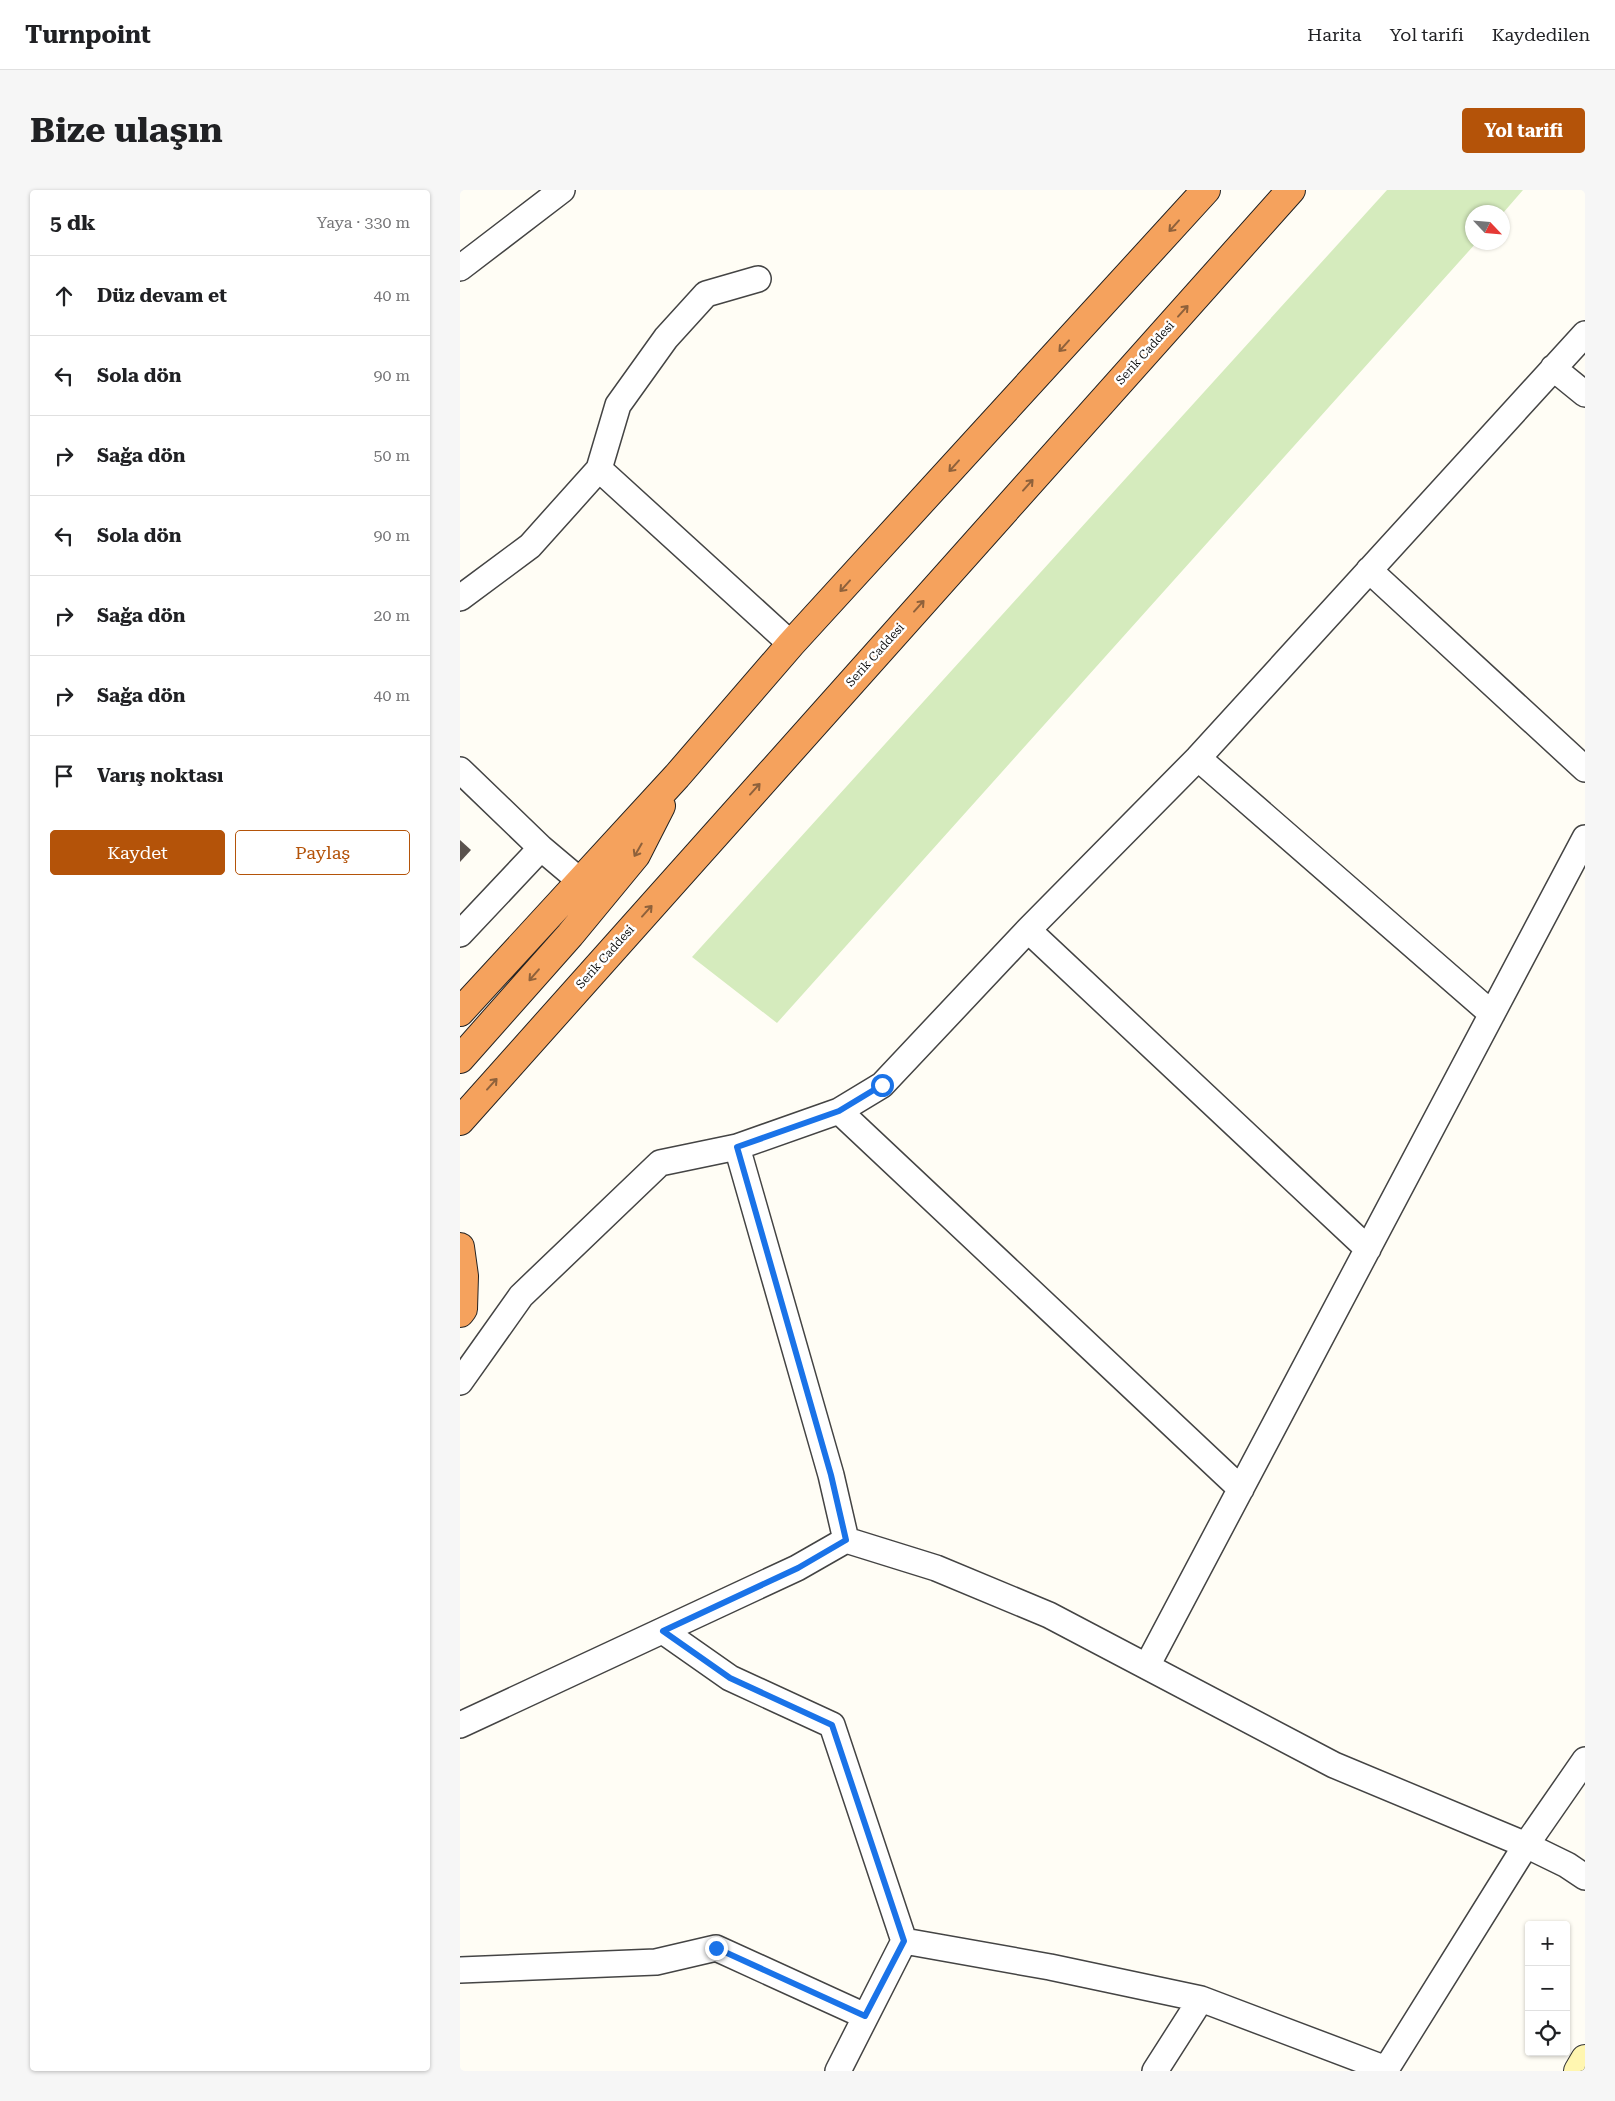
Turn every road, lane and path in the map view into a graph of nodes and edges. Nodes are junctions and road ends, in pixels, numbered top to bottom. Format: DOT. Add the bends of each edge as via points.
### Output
graph roads {
  1 [pos="562,190"];
  2 [pos="1206,190"];
  3 [pos="1291,190"];
  4 [pos="460,268"];
  5 [pos="758,279"];
  6 [pos="1585,334"];
  7 [pos="1553,368"];
  8 [pos="1585,394"];
  9 [pos="598,469"];
  10 [pos="1369,570"];
  11 [pos="460,598"];
  12 [pos="791,644"];
  13 [pos="1198,758"];
  14 [pos="1585,768"];
  15 [pos="460,770"];
  16 [pos="677,776"];
  17 [pos="1585,838"];
  18 [pos="541,848"];
  19 [pos="580,880"];
  20 [pos="1028,930"];
  21 [pos="460,934"];
  22 [pos="460,1012"];
  23 [pos="1492,1014"];
  24 [pos="460,1059"];
  25 [pos="839,1111"];
  26 [pos="465,1114"];
  27 [pos="460,1142"];
  28 [pos="737,1147"];
  29 [pos="460,1247"];
  30 [pos="1368,1249"];
  31 [pos="460,1313"];
  32 [pos="460,1382"];
  33 [pos="1241,1490"];
  34 [pos="846,1540"];
  35 [pos="663,1631"];
  36 [pos="1147,1666"];
  37 [pos="460,1725"];
  38 [pos="1585,1760"];
  39 [pos="1526,1845"];
  40 [pos="1585,1877"];
  41 [pos="904,1941"];
  42 [pos="460,1970"];
  43 [pos="1201,2000"];
  44 [pos="865,2016"];
  45 [pos="1585,2059"];
  46 [pos="1386,2070"];
  47 [pos="838,2071"];
  48 [pos="1155,2071"];
  49 [pos="1578,2071"];
  1 -- 4 [label="street"];
  2 -- 12 [label="highway, one-way"];
  26 -- 3 [label="highway, Serik Caddesi, one-way"];
  5 -- 9 [label="street" via="706,294 666,338 618,405"];
  6 -- 7 [label="street"];
  7 -- 8 [label="street"];
  7 -- 10 [label="street"];
  9 -- 11 [label="street" via="530,546"];
  9 -- 12 [label="street"];
  10 -- 13 [label="street"];
  10 -- 14 [label="street"];
  12 -- 16 [label="highway"];
  13 -- 20 [label="street"];
  13 -- 23 [label="street"];
  15 -- 18 [label="street"];
  16 -- 19 [label="highway"];
  16 -- 24 [label="highway, one-way" via="636,855"];
  17 -- 23 [label="street"];
  18 -- 19 [label="street"];
  18 -- 21 [label="street"];
  19 -- 22 [label="highway"];
  20 -- 25 [label="street" via="882,1085"];
  20 -- 30 [label="street"];
  23 -- 30 [label="street"];
  25 -- 28 [label="street"];
  25 -- 33 [label="street"];
  26 -- 27 [label="highway"];
  28 -- 32 [label="street" via="660,1163 521,1296"];
  28 -- 34 [label="street" via="831,1475"];
  29 -- 31 [label="highway" via="464,1276 463,1309"];
  30 -- 33 [label="street"];
  33 -- 36 [label="street"];
  34 -- 35 [label="street" via="798,1568"];
  34 -- 36 [label="street" via="936,1568 1049,1615"];
  35 -- 37 [label="street"];
  35 -- 41 [label="street" via="730,1678 832,1725"];
  36 -- 39 [label="street" via="1334,1765"];
  38 -- 39 [label="street"];
  39 -- 40 [label="street"];
  39 -- 46 [label="street"];
  41 -- 43 [label="street" via="1050,1967"];
  41 -- 44 [label="street"];
  42 -- 44 [label="street" via="656,1962 716,1948"];
  43 -- 46 [label="street"];
  43 -- 48 [label="street"];
  44 -- 47 [label="street"];
  45 -- 49 [label="main road"];
}
